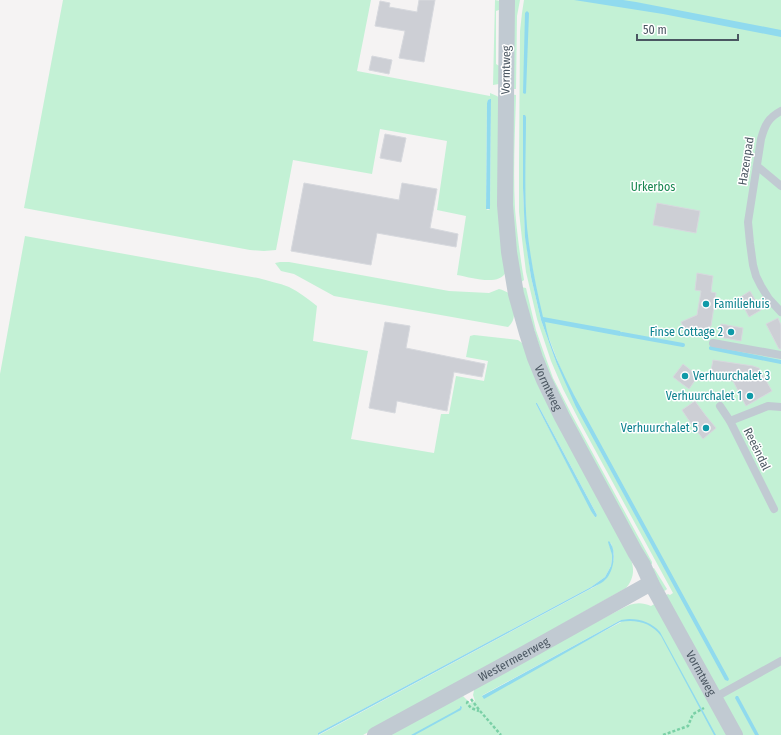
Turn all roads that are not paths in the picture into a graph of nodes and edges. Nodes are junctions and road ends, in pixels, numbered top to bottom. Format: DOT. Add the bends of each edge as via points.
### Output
graph roads {
  1 [pos="507,0"];
  2 [pos="781,111"];
  3 [pos="757,166"];
  4 [pos="781,186"];
  5 [pos="781,312"];
  6 [pos="713,343"];
  7 [pos="781,355"];
  8 [pos="720,406"];
  9 [pos="781,407"];
  10 [pos="730,421"];
  11 [pos="774,509"];
  12 [pos="652,583"];
  13 [pos="781,661"];
  14 [pos="710,702"];
  15 [pos="375,735"];
  16 [pos="735,735"];
  1 -- 12 [label="street, Vormtweg" via="505,205 509,252 518,300 535,358 549,393"];
  2 -- 3 [label="lane, Hazenpad" via="774,115 764,128"];
  3 -- 4 [label="lane"];
  3 -- 5 [label="lane, Hazenpad" via="748,222 753,265 769,300"];
  6 -- 7 [label="lane"];
  8 -- 10 [label="lane, Reeëndal"];
  9 -- 10 [label="lane, Reeëndal" via="768,406"];
  10 -- 11 [label="lane, Reeëndal"];
  12 -- 14 [label="street, Vormtweg"];
  12 -- 15 [label="street, Westermeerweg"];
  13 -- 14 [label="lane"];
  14 -- 16 [label="street, Vormtweg"];
}
